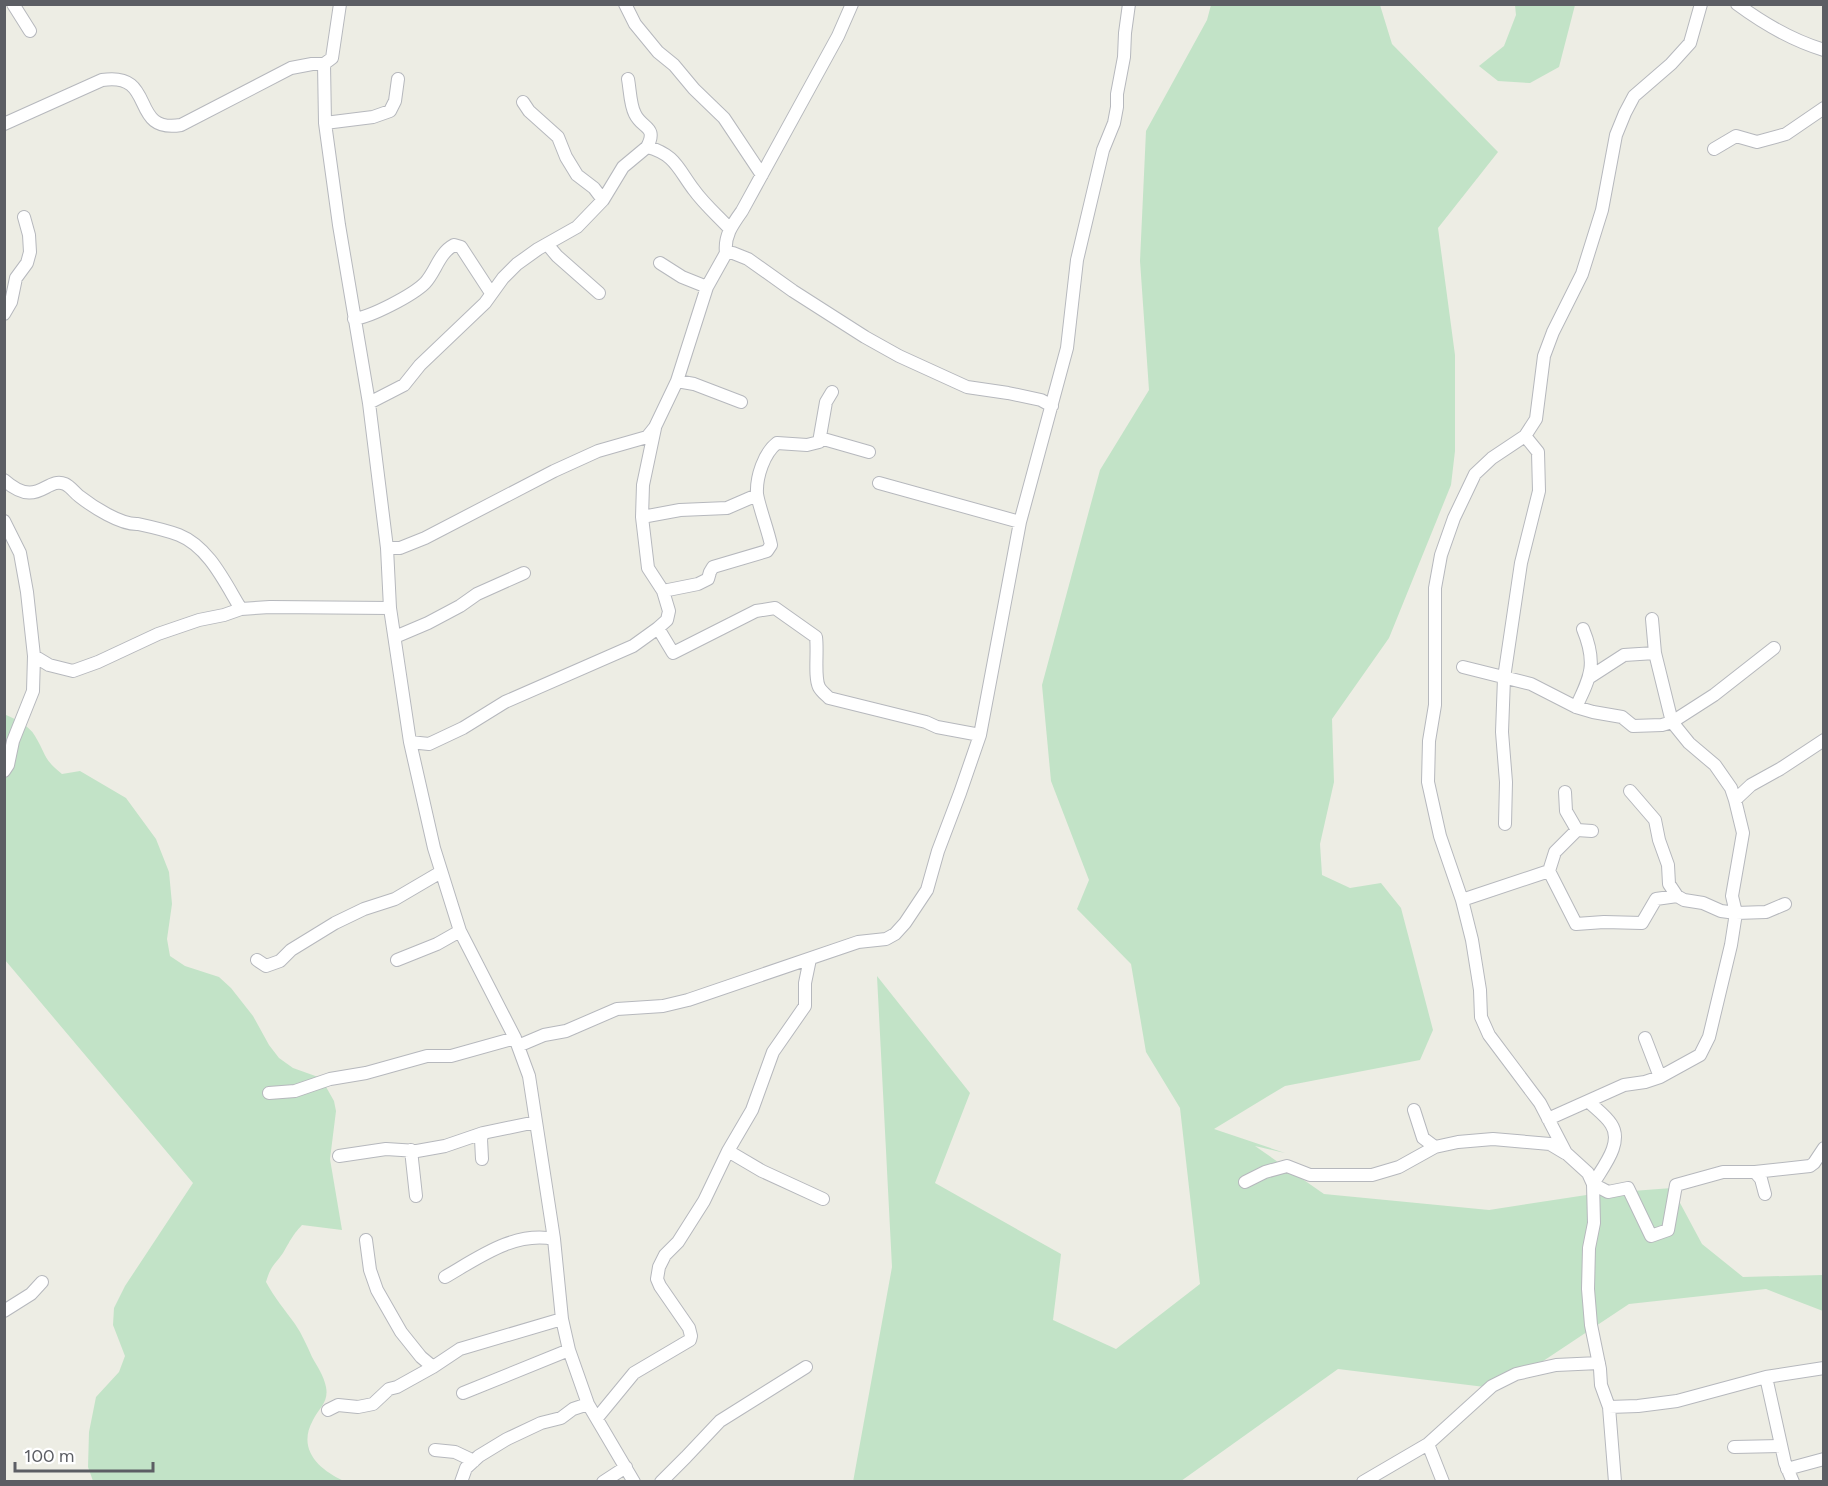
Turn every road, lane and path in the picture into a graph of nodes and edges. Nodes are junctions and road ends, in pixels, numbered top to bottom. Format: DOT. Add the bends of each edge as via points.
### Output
graph roads {
  1 [pos="13,4"];
  2 [pos="340,4"];
  3 [pos="625,4"];
  4 [pos="852,4"];
  5 [pos="1130,4"];
  6 [pos="1701,4"];
  7 [pos="1737,4"];
  8 [pos="30,31"];
  9 [pos="1824,50"];
  10 [pos="324,64"];
  11 [pos="398,79"];
  12 [pos="628,79"];
  13 [pos="523,102"];
  14 [pos="1824,108"];
  15 [pos="325,123"];
  16 [pos="4,124"];
  17 [pos="647,147"];
  18 [pos="1714,149"];
  19 [pos="762,175"];
  20 [pos="603,200"];
  21 [pos="24,217"];
  22 [pos="730,229"];
  23 [pos="547,244"];
  24 [pos="726,253"];
  25 [pos="660,263"];
  26 [pos="707,287"];
  27 [pos="8,290"];
  28 [pos="491,293"];
  29 [pos="598,293"];
  30 [pos="4,314"];
  31 [pos="354,319"];
  32 [pos="677,381"];
  33 [pos="832,392"];
  34 [pos="741,402"];
  35 [pos="369,403"];
  36 [pos="1052,406"];
  37 [pos="656,427"];
  38 [pos="1526,436"];
  39 [pos="820,438"];
  40 [pos="869,452"];
  41 [pos="4,480"];
  42 [pos="879,483"];
  43 [pos="758,495"];
  44 [pos="642,517"];
  45 [pos="4,521"];
  46 [pos="1020,522"];
  47 [pos="387,548"];
  48 [pos="524,573"];
  49 [pos="663,591"];
  50 [pos="390,608"];
  51 [pos="241,609"];
  52 [pos="1652,619"];
  53 [pos="658,628"];
  54 [pos="1583,629"];
  55 [pos="395,636"];
  56 [pos="1774,648"];
  57 [pos="1655,653"];
  58 [pos="34,656"];
  59 [pos="1463,667"];
  60 [pos="1590,677"];
  61 [pos="1504,678"];
  62 [pos="1576,707"];
  63 [pos="1672,722"];
  64 [pos="980,735"];
  65 [pos="1824,740"];
  66 [pos="410,742"];
  67 [pos="4,771"];
  68 [pos="1630,791"];
  69 [pos="1565,792"];
  70 [pos="1735,800"];
  71 [pos="1505,825"];
  72 [pos="1577,830"];
  73 [pos="1592,831"];
  74 [pos="441,872"];
  75 [pos="1549,872"];
  76 [pos="1677,896"];
  77 [pos="1462,900"];
  78 [pos="1785,904"];
  79 [pos="1736,913"];
  80 [pos="460,931"];
  81 [pos="810,959"];
  82 [pos="257,960"];
  83 [pos="397,960"];
  84 [pos="1644,1038"];
  85 [pos="516,1042"];
  86 [pos="1660,1077"];
  87 [pos="269,1093"];
  88 [pos="1588,1101"];
  89 [pos="1414,1110"];
  90 [pos="1548,1119"];
  91 [pos="536,1122"];
  92 [pos="483,1134"];
  93 [pos="1435,1147"];
  94 [pos="1824,1148"];
  95 [pos="411,1150"];
  96 [pos="728,1151"];
  97 [pos="1566,1153"];
  98 [pos="339,1156"];
  99 [pos="482,1159"];
  100 [pos="1755,1172"];
  101 [pos="1245,1182"];
  102 [pos="1593,1184"];
  103 [pos="1764,1194"];
  104 [pos="416,1196"];
  105 [pos="823,1199"];
  106 [pos="554,1239"];
  107 [pos="366,1240"];
  108 [pos="445,1277"];
  109 [pos="42,1282"];
  110 [pos="4,1311"];
  111 [pos="562,1319"];
  112 [pos="569,1350"];
  113 [pos="1599,1363"];
  114 [pos="433,1367"];
  115 [pos="806,1367"];
  116 [pos="1824,1368"];
  117 [pos="1766,1377"];
  118 [pos="463,1393"];
  119 [pos="588,1404"];
  120 [pos="1609,1407"];
  121 [pos="328,1410"];
  122 [pos="597,1418"];
  123 [pos="1428,1444"];
  124 [pos="1781,1446"];
  125 [pos="1734,1447"];
  126 [pos="435,1450"];
  127 [pos="1824,1459"];
  128 [pos="474,1461"];
  129 [pos="626,1467"];
  130 [pos="1787,1469"];
  131 [pos="459,1480"];
  132 [pos="603,1482"];
  133 [pos="634,1482"];
  134 [pos="661,1482"];
  135 [pos="1363,1482"];
  136 [pos="1443,1482"];
  137 [pos="1616,1482"];
  138 [pos="1793,1482"];
  1 -- 8 [label="street"];
  2 -- 10 [label="street" via="332,58"];
  3 -- 19 [label="street" via="658,52 724,118"];
  4 -- 19 [label="street"];
  5 -- 36 [label="street" via="1114,123 1103,150 1077,260 1067,348"];
  6 -- 38 [label="street" via="1690,43 1634,96 1616,135 1602,210 1582,274 1544,356 1536,419"];
  7 -- 9 [label="street" via="1764,24 1800,43"];
  10 -- 15 [label="street"];
  10 -- 16 [label="street" via="291,68 171,127 160,125 147,114 131,83 115,78 102,80"];
  11 -- 15 [label="street" via="390,111"];
  12 -- 17 [label="street" via="634,113 651,133"];
  13 -- 20 [label="street" via="558,136 577,174"];
  14 -- 18 [label="street" via="1786,134 1757,142 1736,136"];
  15 -- 31 [label="street"];
  17 -- 20 [label="street" via="623,167"];
  17 -- 22 [label="street" via="666,153"];
  19 -- 22 [label="street"];
  20 -- 23 [label="street" via="577,227"];
  21 -- 27 [label="street" via="30,252"];
  22 -- 24 [label="street"];
  23 -- 28 [label="street" via="518,264"];
  23 -- 29 [label="street"];
  24 -- 26 [label="street"];
  24 -- 36 [label="street" via="748,259 865,337 909,360 967,387 1041,400"];
  25 -- 26 [label="street"];
  26 -- 32 [label="street"];
  27 -- 30 [label="street" via="11,302"];
  28 -- 31 [label="street" via="461,247 454,245 447,249 425,282 379,311"];
  28 -- 35 [label="street" via="404,385"];
  31 -- 35 [label="street"];
  32 -- 34 [label="street"];
  32 -- 37 [label="street"];
  33 -- 39 [label="street" via="826,402"];
  35 -- 47 [label="street"];
  36 -- 46 [label="street"];
  37 -- 44 [label="street" via="643,484"];
  37 -- 47 [label="street" via="647,437 598,451 554,471 425,538 400,548"];
  38 -- 61 [label="street" via="1538,452 1539,491 1521,563"];
  38 -- 77 [label="street" via="1475,474 1441,555 1436,588 1435,705 1428,782 1440,836"];
  39 -- 40 [label="street"];
  39 -- 43 [label="street" via="819,442 807,445 777,443 768,450"];
  41 -- 51 [label="street" via="28,494 65,484 100,511 131,524 181,536 212,562"];
  42 -- 46 [label="street"];
  43 -- 44 [label="street" via="727,508"];
  43 -- 49 [label="street" via="771,544 766,551 713,567 708,579 698,584"];
  44 -- 49 [label="street" via="648,568"];
  45 -- 58 [label="street" via="20,553"];
  46 -- 64 [label="street"];
  47 -- 50 [label="street"];
  48 -- 55 [label="street"];
  49 -- 53 [label="street" via="669,611 667,620"];
  50 -- 51 [label="street"];
  50 -- 55 [label="street"];
  51 -- 58 [label="street" via="158,634 73,671 49,665"];
  52 -- 57 [label="street"];
  53 -- 64 [label="street" via="674,653 756,611 775,608 816,637 817,679 819,688 829,698"];
  53 -- 66 [label="street" via="633,646 505,702 429,744"];
  54 -- 60 [label="street" via="1591,647"];
  55 -- 66 [label="street"];
  56 -- 63 [label="street"];
  57 -- 60 [label="street" via="1624,655"];
  57 -- 63 [label="street"];
  58 -- 67 [label="street" via="33,691"];
  59 -- 61 [label="street"];
  60 -- 62 [label="street"];
  61 -- 62 [label="street" via="1531,684"];
  61 -- 71 [label="street"];
  62 -- 63 [label="street" via="1622,717 1633,726"];
  63 -- 70 [label="street" via="1715,765"];
  64 -- 81 [label="street" via="927,890 905,924 886,939 858,942"];
  65 -- 70 [label="street" via="1751,785"];
  66 -- 74 [label="street"];
  68 -- 76 [label="street" via="1655,820 1668,865 1669,884"];
  69 -- 72 [label="street" via="1566,810"];
  70 -- 79 [label="street" via="1743,833 1732,896"];
  72 -- 73 [label="street"];
  72 -- 75 [label="street" via="1555,852"];
  74 -- 80 [label="street"];
  74 -- 82 [label="street" via="395,899 335,923 271,966"];
  75 -- 76 [label="street" via="1576,924 1642,923 1656,899"];
  75 -- 77 [label="street"];
  76 -- 79 [label="street"];
  77 -- 90 [label="street" via="1472,940 1481,1017 1489,1035"];
  78 -- 79 [label="street" via="1766,912"];
  79 -- 86 [label="street" via="1709,1037 1700,1055"];
  80 -- 83 [label="street"];
  80 -- 85 [label="street"];
  81 -- 85 [label="street" via="663,1006 617,1009 566,1031"];
  81 -- 96 [label="street" via="805,1006 772,1052 752,1110"];
  84 -- 86 [label="street"];
  85 -- 87 [label="street" via="451,1056 427,1056 295,1091"];
  85 -- 91 [label="street" via="529,1076"];
  86 -- 88 [label="street" via="1624,1084"];
  88 -- 90 [label="street"];
  88 -- 102 [label="street" via="1612,1125 1616,1138"];
  89 -- 93 [label="street" via="1423,1138"];
  90 -- 97 [label="street"];
  91 -- 92 [label="street"];
  91 -- 106 [label="street"];
  92 -- 95 [label="street" via="444,1146"];
  92 -- 99 [label="street"];
  93 -- 97 [label="street" via="1492,1139 1550,1144"];
  93 -- 101 [label="street" via="1399,1167 1372,1175 1310,1175 1287,1166"];
  94 -- 100 [label="street" via="1810,1166"];
  95 -- 98 [label="street" via="386,1149"];
  95 -- 104 [label="street"];
  96 -- 105 [label="street"];
  96 -- 122 [label="street" via="704,1201 659,1268 660,1286 691,1333 690,1340 634,1373"];
  97 -- 102 [label="street" via="1588,1173"];
  100 -- 102 [label="street" via="1724,1172 1676,1185 1668,1230 1651,1236 1628,1188 1608,1192"];
  100 -- 103 [label="street"];
  102 -- 113 [label="street" via="1588,1289"];
  106 -- 108 [label="street" via="510,1242"];
  106 -- 111 [label="street"];
  107 -- 114 [label="street" via="377,1290 401,1332"];
  109 -- 110 [label="street"];
  111 -- 112 [label="street"];
  111 -- 114 [label="street" via="460,1349"];
  112 -- 118 [label="street"];
  112 -- 119 [label="street"];
  113 -- 120 [label="street"];
  113 -- 123 [label="street" via="1556,1365 1516,1374 1492,1386"];
  114 -- 121 [label="street" via="389,1389 374,1404 338,1405"];
  115 -- 134 [label="street" via="720,1421"];
  116 -- 117 [label="street"];
  117 -- 120 [label="street" via="1677,1401"];
  117 -- 124 [label="street"];
  119 -- 122 [label="street"];
  119 -- 128 [label="street" via="507,1439"];
  120 -- 137 [label="street"];
  122 -- 129 [label="street"];
  123 -- 135 [label="street"];
  123 -- 136 [label="street"];
  124 -- 125 [label="street"];
  124 -- 130 [label="street"];
  126 -- 128 [label="street" via="456,1452"];
  127 -- 130 [label="street"];
  128 -- 131 [label="street"];
  129 -- 132 [label="street"];
  129 -- 133 [label="street"];
  130 -- 138 [label="street"];
}
